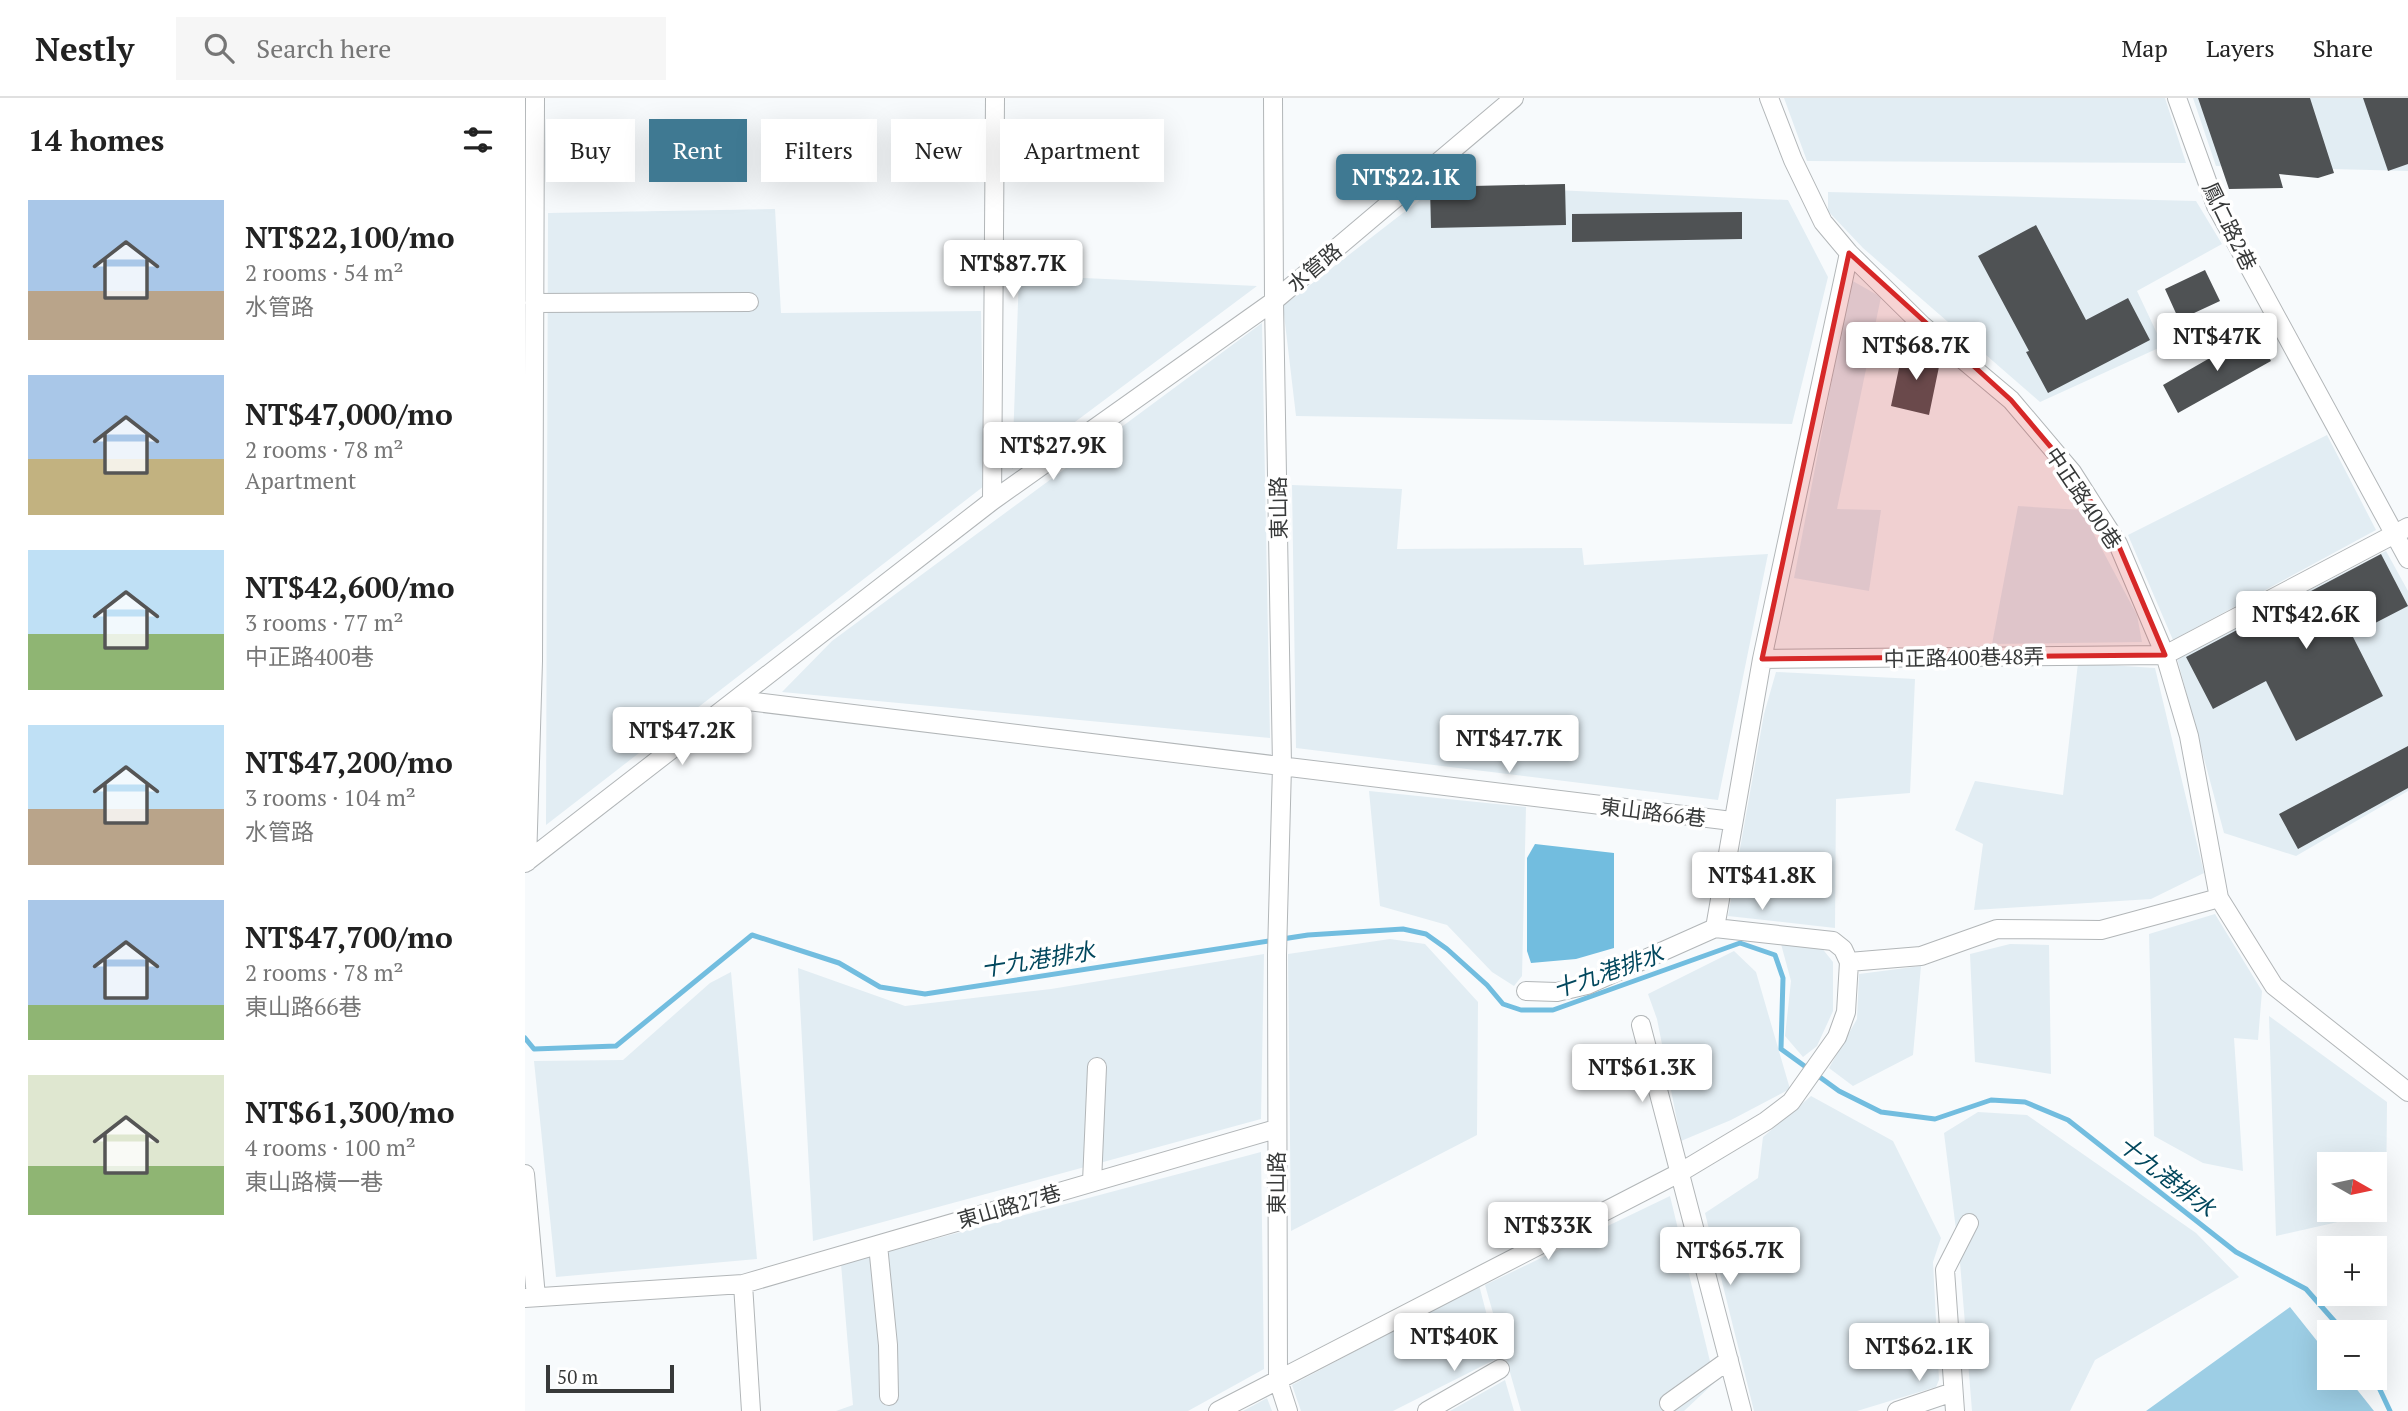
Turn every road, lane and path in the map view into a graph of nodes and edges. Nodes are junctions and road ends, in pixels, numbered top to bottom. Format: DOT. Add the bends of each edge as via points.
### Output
graph roads {
  1 [pos="535,98"];
  2 [pos="995,98"];
  3 [pos="1273,98"];
  4 [pos="1514,98"];
  5 [pos="1769,98"];
  6 [pos="2177,98"];
  7 [pos="1849,253"];
  8 [pos="1274,301"];
  9 [pos="750,302"];
  10 [pos="534,303"];
  11 [pos="992,501"];
  12 [pos="2402,530"];
  13 [pos="2408,559"];
  14 [pos="2165,655"];
  15 [pos="1762,659"];
  16 [pos="529,661"];
  17 [pos="739,700"];
  18 [pos="1282,766"];
  19 [pos="1732,821"];
  20 [pos="526,862"];
  21 [pos="2219,898"];
  22 [pos="1714,928"];
  23 [pos="1849,962"];
  24 [pos="1526,991"];
  25 [pos="1641,1025"];
  26 [pos="1097,1067"];
  27 [pos="2408,1092"];
  28 [pos="1276,1129"];
  29 [pos="1681,1172"];
  30 [pos="525,1174"];
  31 [pos="1092,1182"];
  32 [pos="1969,1223"];
  33 [pos="878,1244"];
  34 [pos="743,1284"];
  35 [pos="531,1297"];
  36 [pos="1729,1360"];
  37 [pos="1500,1369"];
  38 [pos="1278,1380"];
  39 [pos="1953,1392"];
  40 [pos="889,1396"];
  41 [pos="1669,1403"];
  42 [pos="751,1411"];
  43 [pos="1218,1411"];
  44 [pos="1288,1411"];
  45 [pos="1427,1411"];
  46 [pos="1742,1411"];
  47 [pos="1897,1411"];
  48 [pos="1955,1411"];
  1 -- 10 [label="street"];
  2 -- 11 [label="street"];
  3 -- 8 [label="street, 東山路"];
  4 -- 8 [label="street, 水管路"];
  5 -- 7 [label="street, 中正路400巷" via="1823,222"];
  6 -- 12 [label="street, 鳳仁路2巷" via="2216,206"];
  7 -- 14 [label="street, 中正路400巷" via="1923,326 2011,400 2071,472 2118,544"];
  7 -- 15 [label="street"];
  8 -- 11 [label="street, 水管路"];
  8 -- 18 [label="street, 東山路"];
  9 -- 10 [label="street"];
  10 -- 16 [label="street"];
  11 -- 17 [label="street, 水管路"];
  12 -- 13 [label="street, 鳳仁路2巷"];
  12 -- 14 [label="street"];
  14 -- 15 [label="street, 中正路400巷48弄"];
  14 -- 21 [label="street, 中正路400巷" via="2189,736"];
  15 -- 19 [label="street"];
  16 -- 20 [label="street"];
  17 -- 18 [label="street, 東山路66巷"];
  17 -- 20 [label="street"];
  18 -- 19 [label="street, 東山路66巷"];
  18 -- 28 [label="street, 東山路"];
  19 -- 22 [label="street"];
  21 -- 23 [label="street" via="2101,930 1997,929 1921,956"];
  21 -- 27 [label="street" via="2274,986"];
  22 -- 23 [label="street" via="1833,940"];
  22 -- 24 [label="street" via="1587,985 1557,992"];
  23 -- 29 [label="street" via="1846,1012 1837,1037 1791,1102"];
  25 -- 29 [label="street"];
  26 -- 31 [label="street"];
  28 -- 31 [label="street, 東山路27巷"];
  28 -- 38 [label="street, 東山路"];
  29 -- 36 [label="street"];
  29 -- 38 [label="street"];
  30 -- 35 [label="street"];
  31 -- 33 [label="street, 東山路27巷"];
  32 -- 39 [label="street" via="1945,1270"];
  33 -- 34 [label="street, 東山路27巷"];
  33 -- 40 [label="street"];
  34 -- 35 [label="street, 東山路27巷"];
  34 -- 42 [label="street"];
  36 -- 41 [label="street"];
  36 -- 46 [label="street"];
  37 -- 45 [label="street"];
  38 -- 43 [label="street"];
  38 -- 44 [label="street, 東山路"];
  39 -- 47 [label="street"];
  39 -- 48 [label="street"];
}
